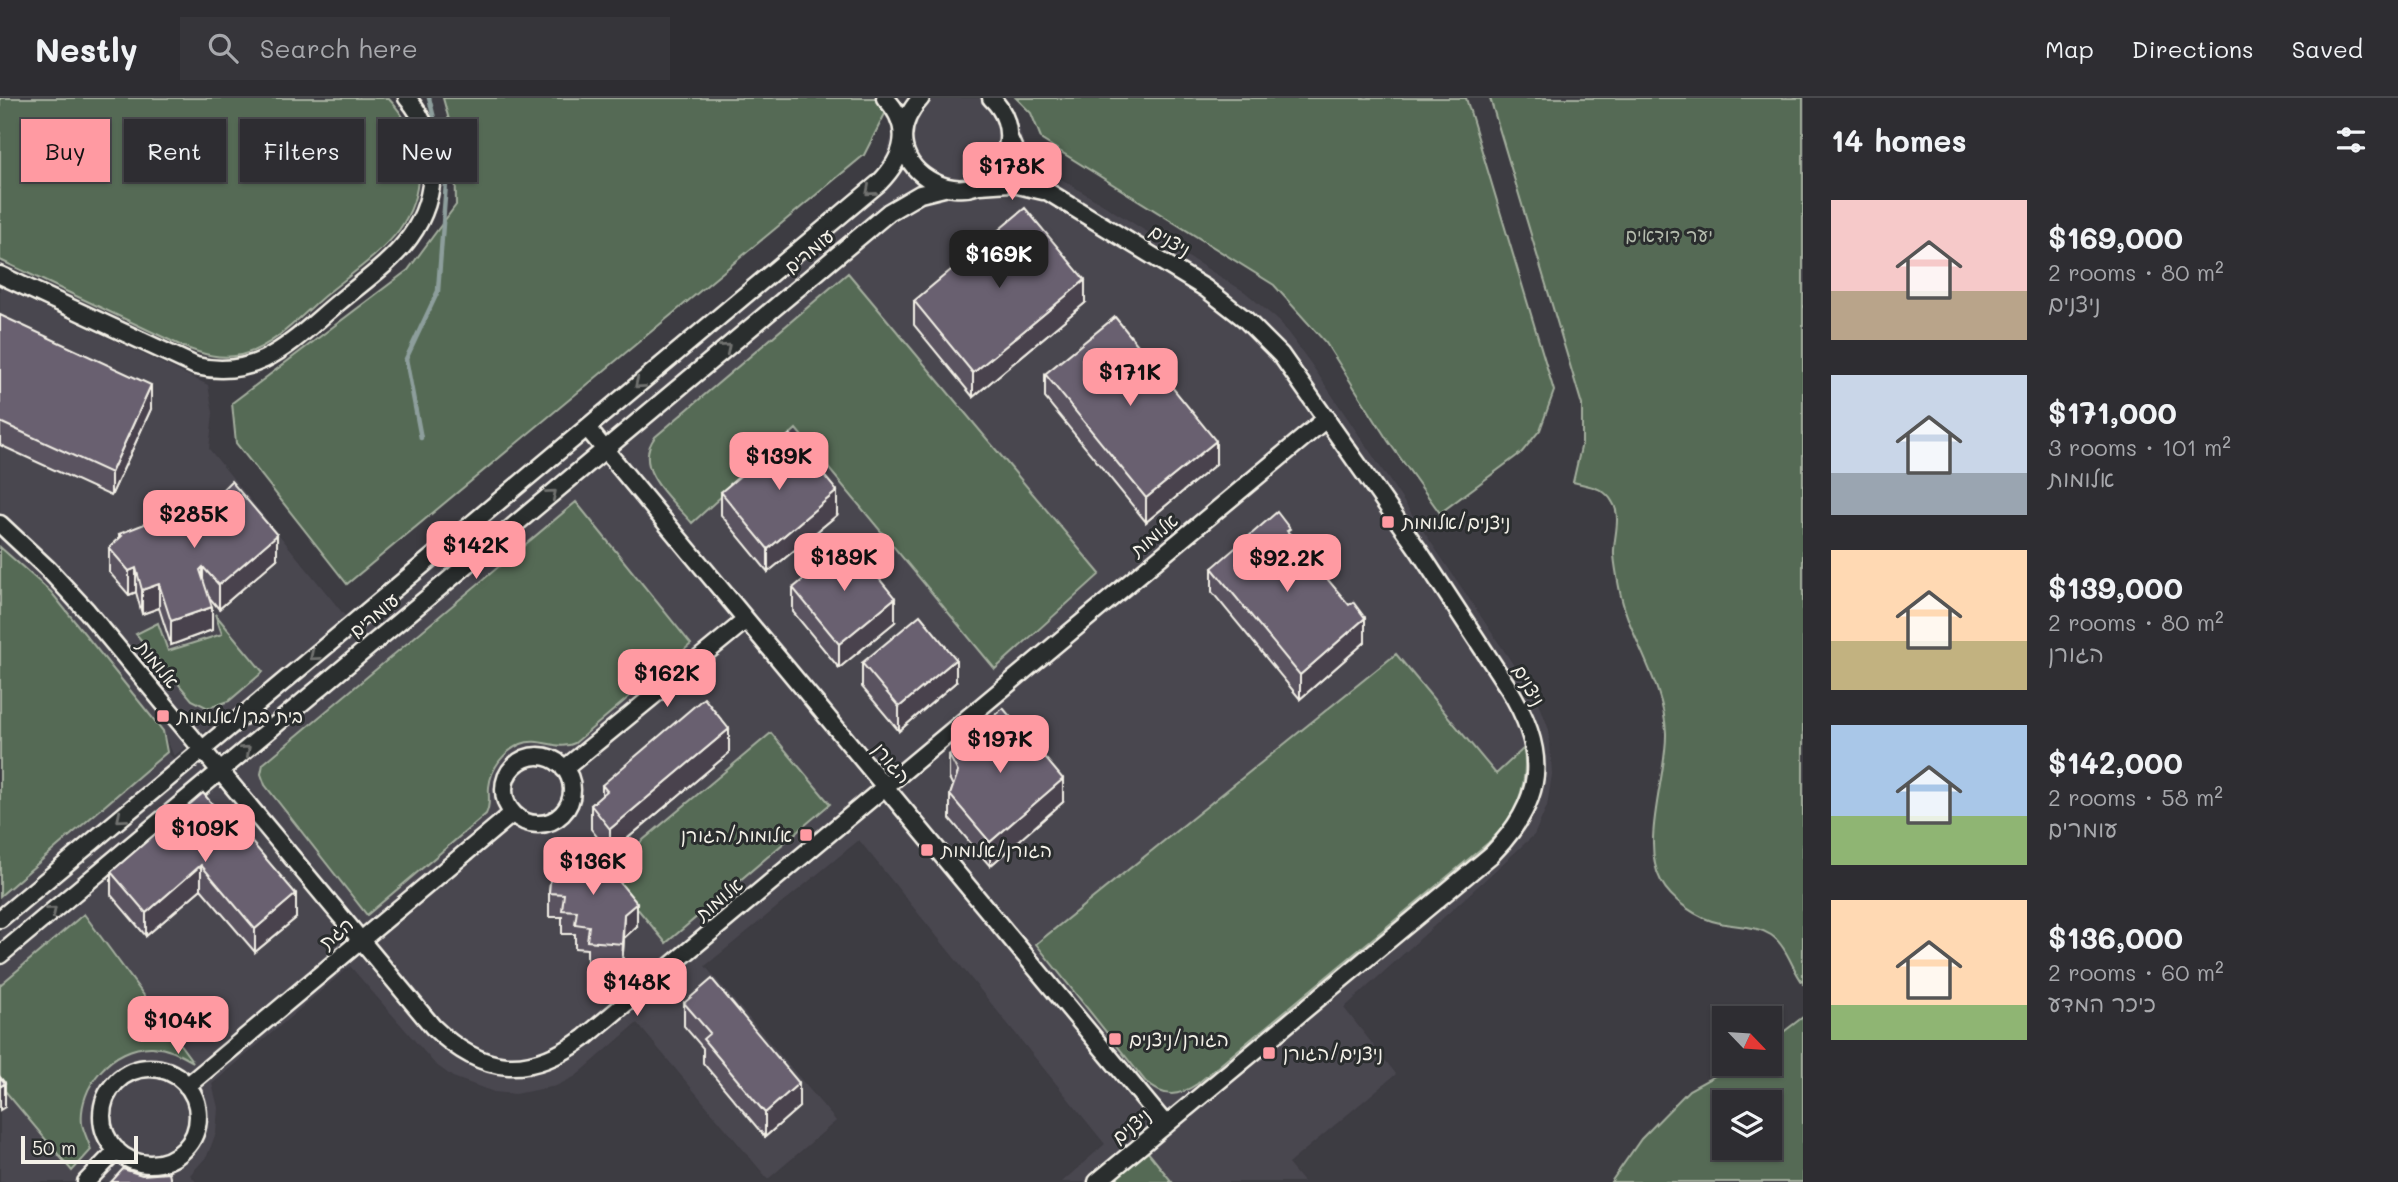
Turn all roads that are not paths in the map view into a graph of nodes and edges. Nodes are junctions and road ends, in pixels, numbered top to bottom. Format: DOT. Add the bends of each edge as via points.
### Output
graph roads {
  1 [pos="407,98"];
  2 [pos="885,98"];
  3 [pos="921,98"];
  4 [pos="991,98"];
  5 [pos="904,135"];
  6 [pos="1009,138"];
  7 [pos="974,186"];
  8 [pos="944,188"];
  9 [pos="1052,195"];
  10 [pos="0,275"];
  11 [pos="1327,418"];
  12 [pos="587,428"];
  13 [pos="605,449"];
  14 [pos="0,524"];
  15 [pos="746,620"];
  16 [pos="202,750"];
  17 [pos="564,769"];
  18 [pos="220,771"];
  19 [pos="885,787"];
  20 [pos="513,813"];
  21 [pos="0,919"];
  22 [pos="361,940"];
  23 [pos="0,955"];
  24 [pos="187,1086"];
  25 [pos="1166,1125"];
  26 [pos="117,1150"];
  27 [pos="86,1182"];
  28 [pos="1097,1182"];
  1 -- 10 [label="street" via="425,127 432,155 425,211 388,261 289,343 255,365 228,371 196,366"];
  2 -- 5 [label="street" via="899,114"];
  3 -- 5 [label="street, עומרים" via="909,115"];
  4 -- 6 [label="street, ניצנים" via="1006,119"];
  5 -- 8 [label="street" via="907,155 918,172"];
  5 -- 12 [label="street, עומרים, one-way" via="895,164 879,183"];
  6 -- 7 [label="street" via="998,168"];
  6 -- 9 [label="street, ניצנים" via="1021,166"];
  7 -- 8 [label="street, עומרים"];
  7 -- 9 [label="street, ניצנים" via="1018,184"];
  13 -- 8 [label="street, עומרים, one-way" via="889,212 920,194"];
  9 -- 11 [label="street, ניצנים" via="1170,264 1225,303 1280,355"];
  11 -- 19 [label="street, אלומות"];
  11 -- 25 [label="street, ניצנים" via="1521,708 1535,750 1533,792 1525,814 1491,855"];
  12 -- 13 [label="street, הגורן"];
  12 -- 16 [label="street, עומרים, one-way"];
  13 -- 15 [label="street, הגורן"];
  18 -- 13 [label="street, עומרים, one-way"];
  14 -- 16 [label="street, אלומות" via="74,596"];
  15 -- 17 [label="street"];
  15 -- 19 [label="street, הגורן"];
  16 -- 18 [label="street, אלומות"];
  16 -- 21 [label="street, עומרים, one-way"];
  17 -- 20 [label="street" via="572,791 561,815 537,824"];
  17 -- 20 [label="street" via="539,757 516,765 504,789"];
  18 -- 22 [label="street, אלומות"];
  23 -- 18 [label="street, עומרים, one-way"];
  19 -- 22 [label="street, אלומות" via="584,1038 548,1060 509,1067 470,1057 433,1027"];
  19 -- 25 [label="street, הגורן"];
  20 -- 22 [label="street, הגת"];
  22 -- 24 [label="street, הגת"];
  24 -- 26 [label="street" via="198,1118 194,1136 182,1152 148,1164 130,1160"];
  24 -- 26 [label="street" via="170,1073 152,1068 134,1071 118,1081 107,1096 103,1115 105,1133"];
  25 -- 28 [label="street, ניצנים"];
  26 -- 27 [label="street"];
}
